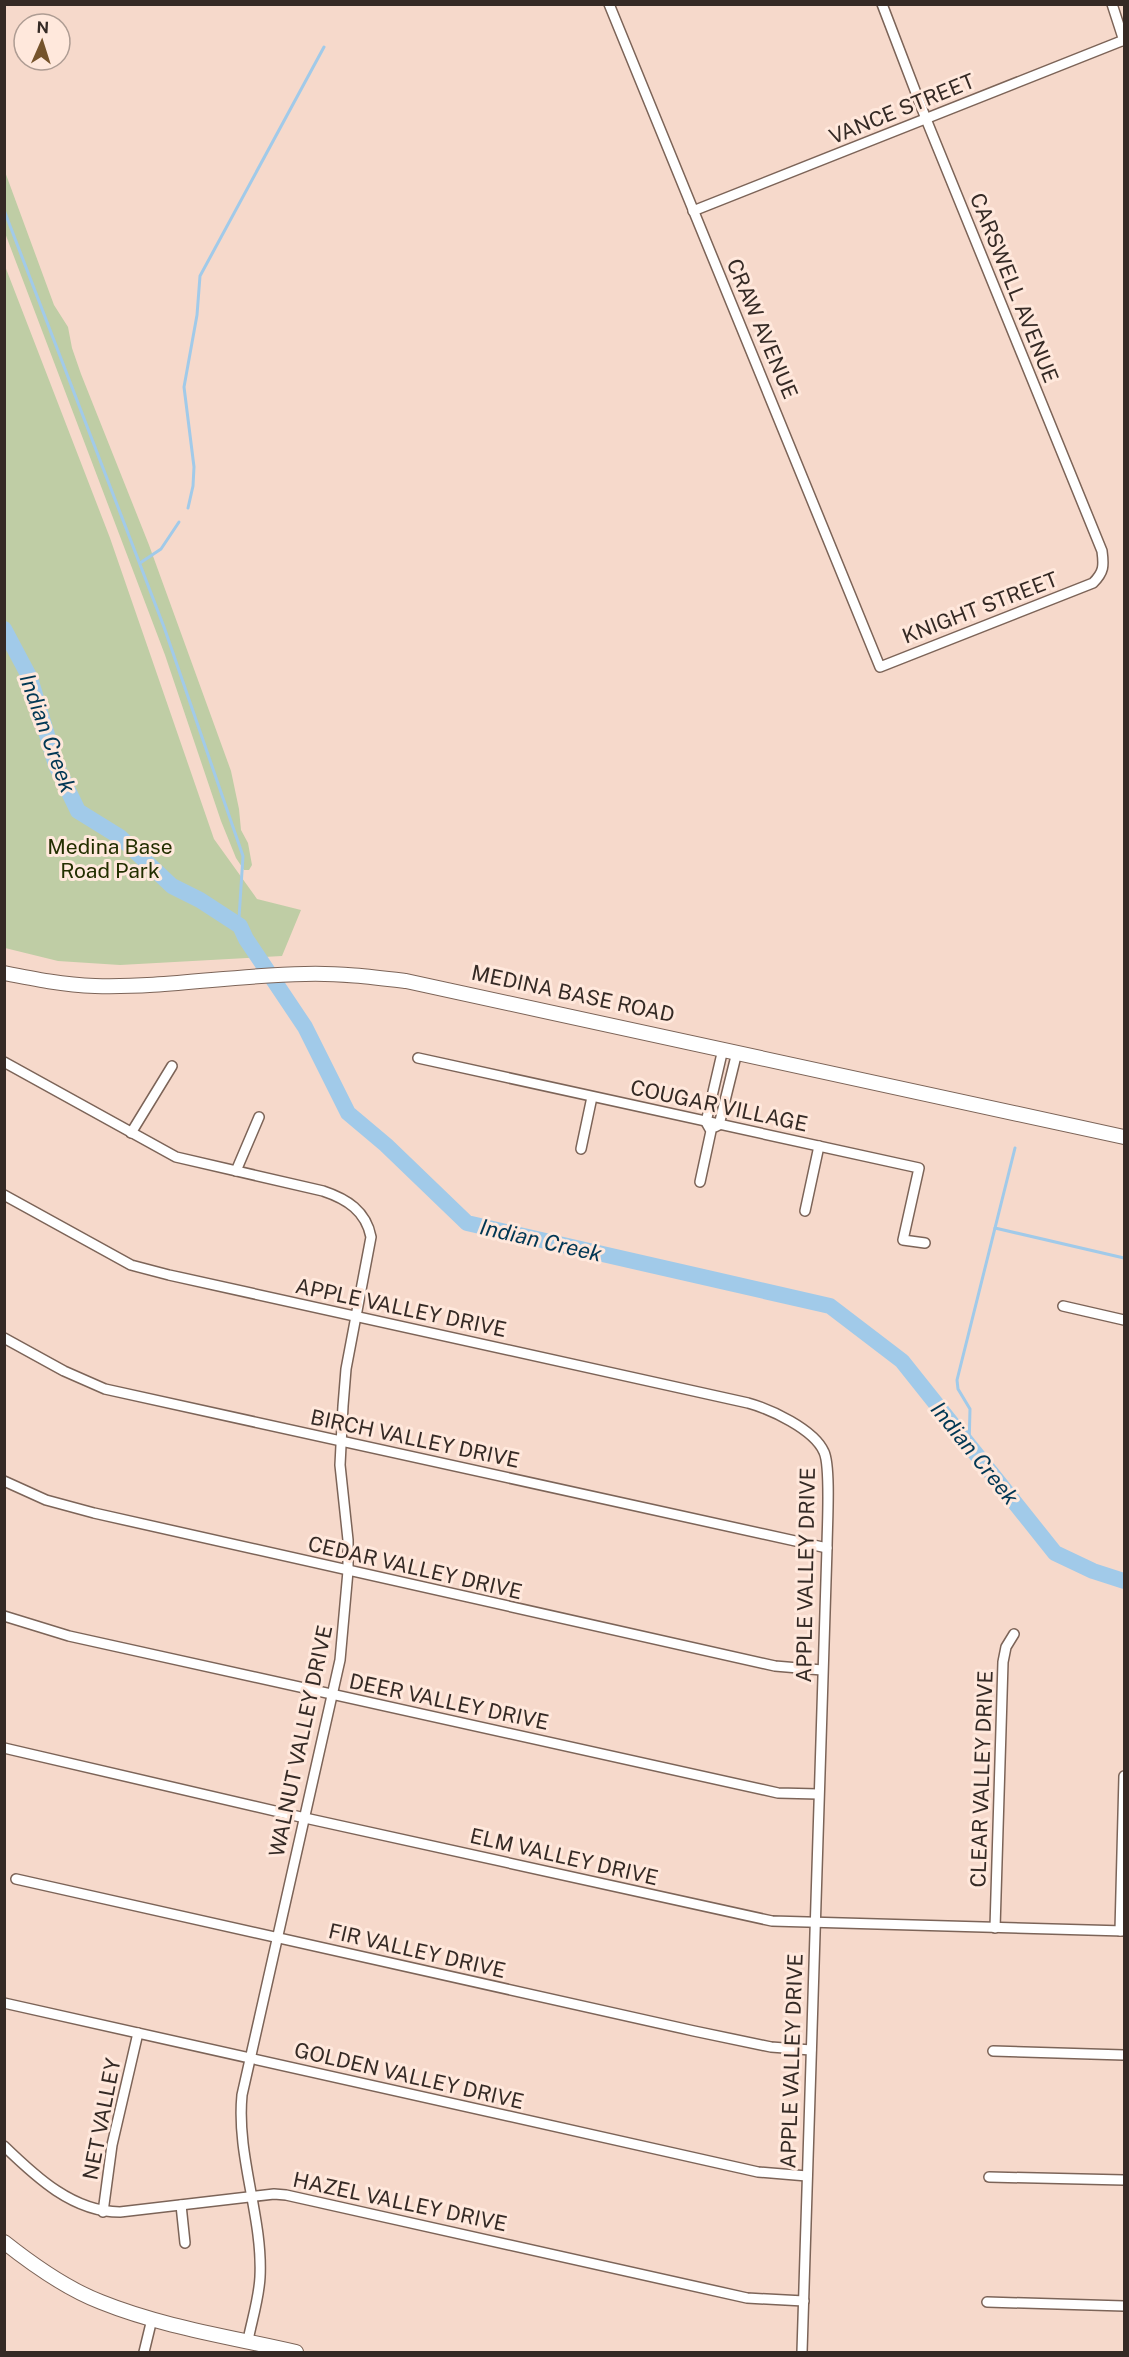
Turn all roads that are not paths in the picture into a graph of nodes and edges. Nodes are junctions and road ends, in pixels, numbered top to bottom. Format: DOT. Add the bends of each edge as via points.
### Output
graph roads {
  1 [pos="609,4"];
  2 [pos="882,4"];
  3 [pos="1112,4"];
  4 [pos="1124,41"];
  5 [pos="926,119"];
  6 [pos="693,211"];
  7 [pos="1093,584"];
  8 [pos="880,667"];
  9 [pos="4,973"];
  10 [pos="723,1049"];
  11 [pos="737,1052"];
  12 [pos="418,1058"];
  13 [pos="4,1062"];
  14 [pos="172,1066"];
  15 [pos="592,1097"];
  16 [pos="259,1117"];
  17 [pos="712,1126"];
  18 [pos="131,1133"];
  19 [pos="1125,1137"];
  20 [pos="819,1146"];
  21 [pos="580,1149"];
  22 [pos="236,1171"];
  23 [pos="700,1182"];
  24 [pos="4,1196"];
  25 [pos="805,1211"];
  26 [pos="925,1243"];
  27 [pos="1063,1306"];
  28 [pos="357,1317"];
  29 [pos="1125,1320"];
  30 [pos="4,1338"];
  31 [pos="341,1441"];
  32 [pos="4,1481"];
  33 [pos="827,1548"];
  34 [pos="348,1571"];
  35 [pos="4,1616"];
  36 [pos="1014,1634"];
  37 [pos="822,1670"];
  38 [pos="332,1695"];
  39 [pos="4,1748"];
  40 [pos="1125,1776"];
  41 [pos="818,1794"];
  42 [pos="305,1818"];
  43 [pos="16,1879"];
  44 [pos="814,1923"];
  45 [pos="995,1928"];
  46 [pos="1122,1931"];
  47 [pos="278,1937"];
  48 [pos="4,2003"];
  49 [pos="138,2033"];
  50 [pos="811,2050"];
  51 [pos="993,2051"];
  52 [pos="1125,2055"];
  53 [pos="250,2059"];
  54 [pos="4,2146"];
  55 [pos="807,2176"];
  56 [pos="989,2177"];
  57 [pos="1125,2180"];
  58 [pos="252,2196"];
  59 [pos="181,2205"];
  60 [pos="103,2212"];
  61 [pos="4,2242"];
  62 [pos="185,2243"];
  63 [pos="804,2301"];
  64 [pos="987,2302"];
  65 [pos="1125,2306"];
  66 [pos="152,2319"];
  67 [pos="248,2340"];
  68 [pos="144,2352"];
  69 [pos="296,2352"];
  70 [pos="802,2352"];
  1 -- 6 [label="street, CRAW AVENUE"];
  2 -- 5 [label="street, CARSWELL AVENUE"];
  3 -- 4 [label="street"];
  4 -- 5 [label="street, VANCE STREET"];
  5 -- 6 [label="street, VANCE STREET"];
  5 -- 7 [label="street, CARSWELL AVENUE" via="1102,551 1104,571"];
  6 -- 8 [label="street, CRAW AVENUE"];
  7 -- 8 [label="street, KNIGHT STREET"];
  9 -- 10 [label="street, MEDINA BASE ROAD" via="94,986 289,974 406,981"];
  10 -- 11 [label="street, MEDINA BASE ROAD"];
  10 -- 17 [label="street"];
  11 -- 17 [label="street"];
  11 -- 19 [label="street, MEDINA BASE ROAD"];
  12 -- 15 [label="street, COUGAR VILLAGE"];
  13 -- 18 [label="street, WALNUT VALLEY DRIVE"];
  14 -- 18 [label="street"];
  15 -- 17 [label="street, COUGAR VILLAGE"];
  15 -- 21 [label="street"];
  16 -- 22 [label="street"];
  17 -- 20 [label="street, COUGAR VILLAGE"];
  17 -- 23 [label="street"];
  18 -- 22 [label="street, WALNUT VALLEY DRIVE" via="176,1157"];
  20 -- 25 [label="street"];
  20 -- 26 [label="street, COUGAR VILLAGE" via="919,1168 903,1240"];
  22 -- 28 [label="street, WALNUT VALLEY DRIVE" via="323,1191 352,1204 361,1214 371,1237"];
  24 -- 28 [label="street, APPLE VALLEY DRIVE" via="131,1265"];
  27 -- 29 [label="street"];
  28 -- 31 [label="street, WALNUT VALLEY DRIVE" via="346,1369"];
  28 -- 33 [label="street, APPLE VALLEY DRIVE" via="769,1409 806,1433 825,1453"];
  30 -- 31 [label="street, BIRCH VALLEY DRIVE" via="105,1389"];
  31 -- 33 [label="street, BIRCH VALLEY DRIVE"];
  31 -- 34 [label="street, WALNUT VALLEY DRIVE"];
  32 -- 34 [label="street, CEDAR VALLEY DRIVE" via="46,1500 94,1514"];
  33 -- 37 [label="street, APPLE VALLEY DRIVE"];
  34 -- 37 [label="street, CEDAR VALLEY DRIVE" via="775,1666"];
  34 -- 38 [label="street, WALNUT VALLEY DRIVE" via="344,1633"];
  35 -- 38 [label="street, DEER VALLEY DRIVE" via="69,1636"];
  36 -- 45 [label="street, CLEAR VALLEY DRIVE" via="1003,1662"];
  37 -- 41 [label="street, APPLE VALLEY DRIVE"];
  38 -- 41 [label="street, DEER VALLEY DRIVE" via="778,1793"];
  38 -- 42 [label="street, WALNUT VALLEY DRIVE"];
  39 -- 42 [label="street, ELM VALLEY DRIVE"];
  40 -- 46 [label="street"];
  41 -- 44 [label="street, APPLE VALLEY DRIVE"];
  42 -- 44 [label="street, ELM VALLEY DRIVE" via="735,1914"];
  42 -- 47 [label="street, WALNUT VALLEY DRIVE"];
  43 -- 47 [label="street, FIR VALLEY DRIVE"];
  44 -- 45 [label="street, ELM VALLEY DRIVE"];
  44 -- 50 [label="street, APPLE VALLEY DRIVE"];
  45 -- 46 [label="street, ELM VALLEY DRIVE"];
  47 -- 50 [label="street, FIR VALLEY DRIVE" via="745,2042"];
  47 -- 53 [label="street, WALNUT VALLEY DRIVE"];
  48 -- 49 [label="street, GOLDEN VALLEY DRIVE"];
  49 -- 53 [label="street, GOLDEN VALLEY DRIVE"];
  49 -- 60 [label="street, NET VALLEY" via="112,2145"];
  50 -- 55 [label="street, APPLE VALLEY DRIVE"];
  51 -- 52 [label="street"];
  53 -- 55 [label="street, GOLDEN VALLEY DRIVE" via="758,2172"];
  53 -- 58 [label="street, WALNUT VALLEY DRIVE" via="241,2109"];
  54 -- 60 [label="street, HAZEL VALLEY DRIVE" via="54,2189"];
  55 -- 63 [label="street, APPLE VALLEY DRIVE"];
  56 -- 57 [label="street"];
  58 -- 59 [label="street, HAZEL VALLEY DRIVE"];
  58 -- 63 [label="street, HAZEL VALLEY DRIVE" via="286,2195 747,2298"];
  58 -- 67 [label="street, WALNUT VALLEY DRIVE" via="260,2278"];
  59 -- 60 [label="street, HAZEL VALLEY DRIVE"];
  59 -- 62 [label="street"];
  61 -- 66 [label="street" via="83,2294"];
  63 -- 70 [label="street, APPLE VALLEY DRIVE"];
  64 -- 65 [label="street"];
  66 -- 67 [label="street"];
  66 -- 68 [label="street"];
  67 -- 69 [label="street"];
}
